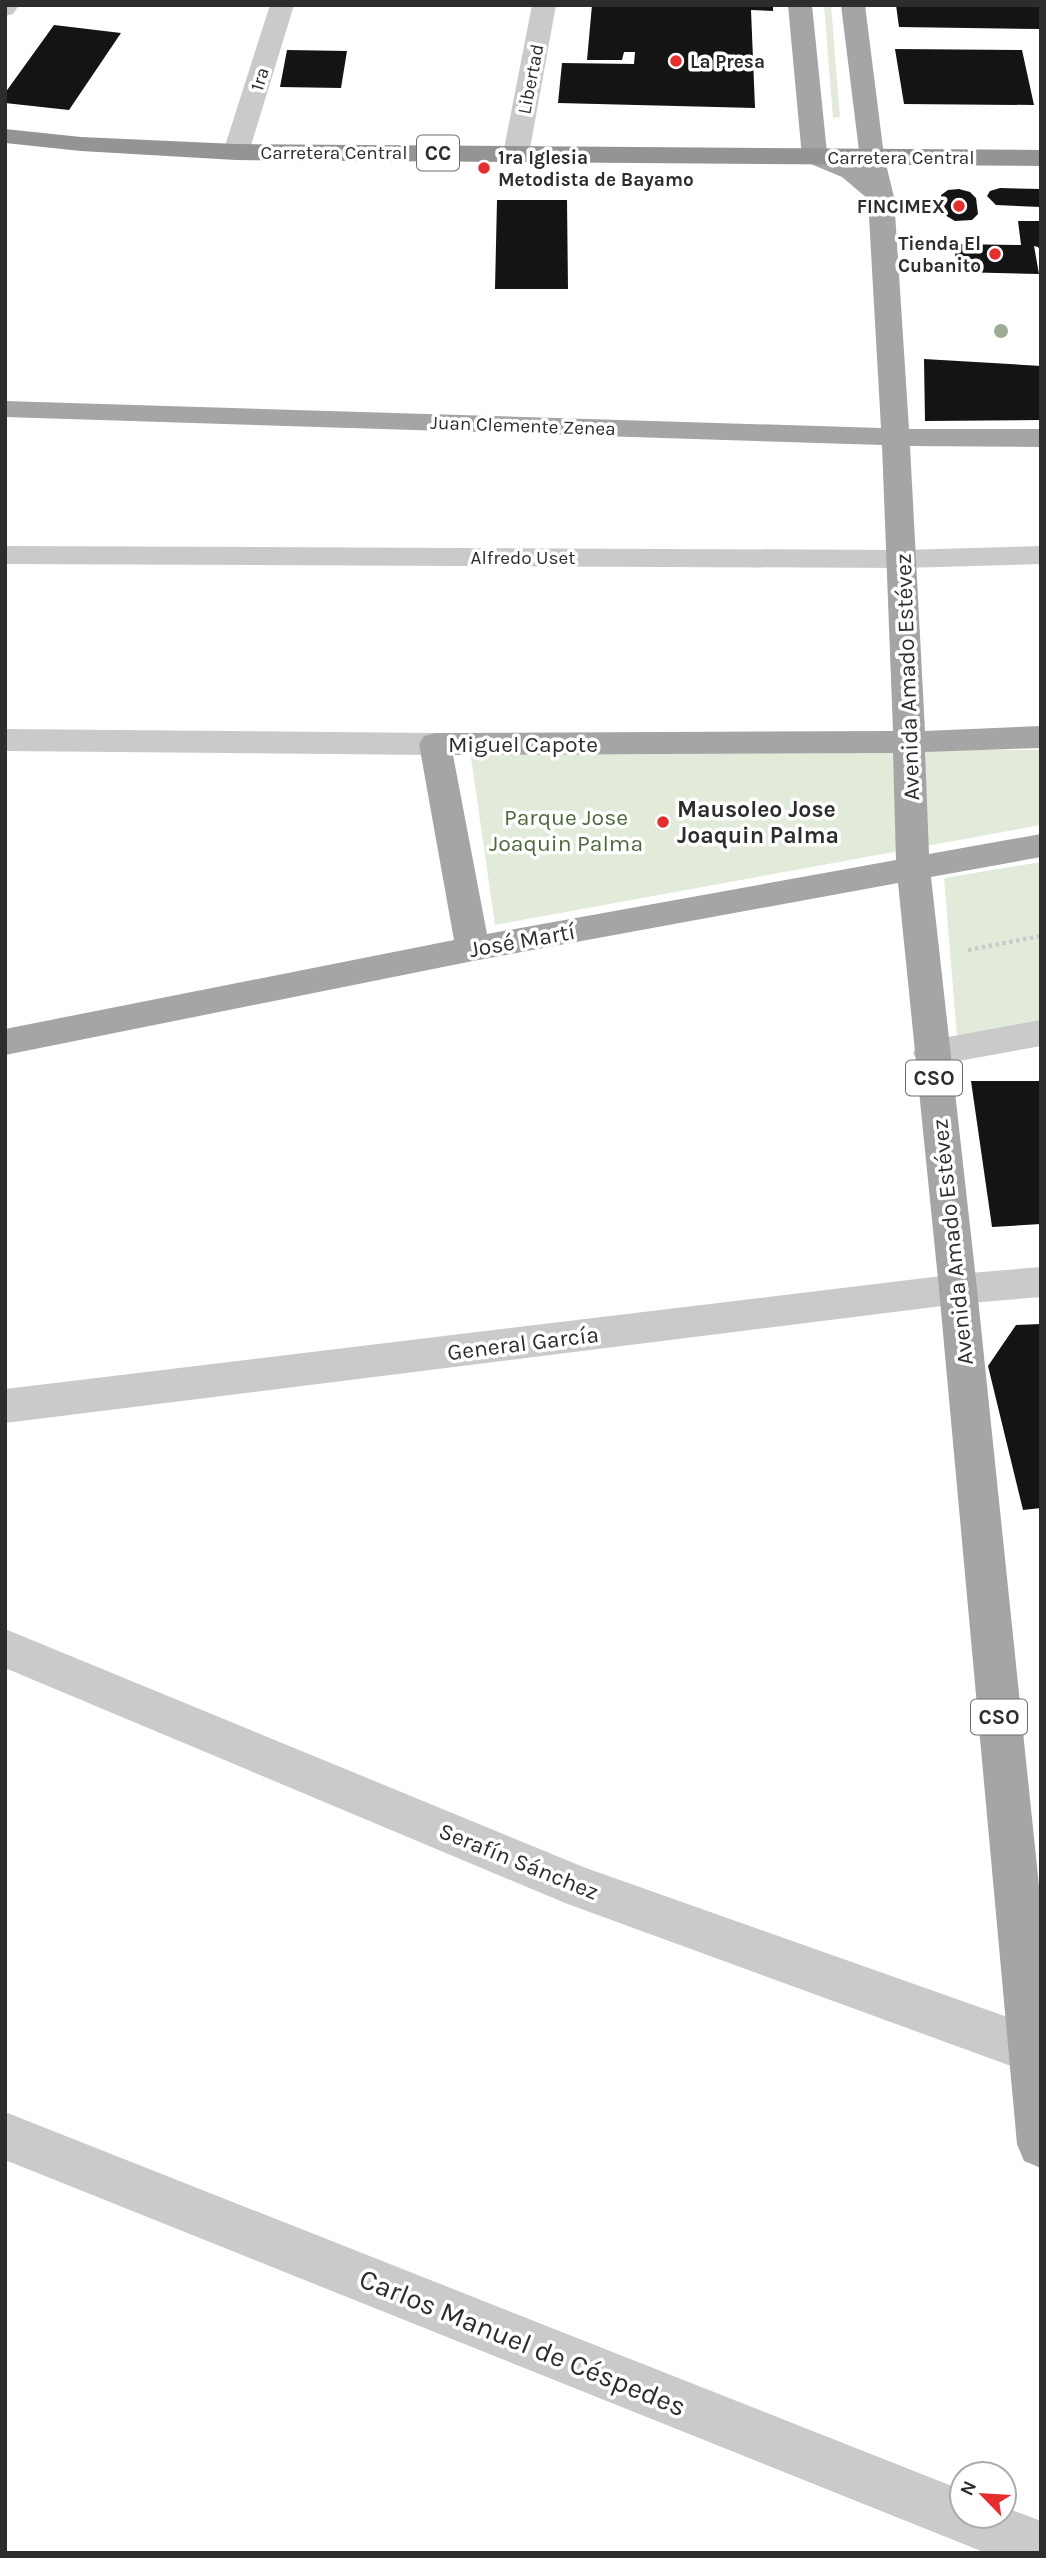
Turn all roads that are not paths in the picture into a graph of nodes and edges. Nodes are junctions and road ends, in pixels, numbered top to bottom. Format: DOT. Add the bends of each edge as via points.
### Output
graph roads {
  1 [pos="282,5"];
  2 [pos="544,5"];
  3 [pos="800,5"];
  4 [pos="853,5"];
  5 [pos="5,136"];
  6 [pos="236,152"];
  7 [pos="516,154"];
  8 [pos="872,156"];
  9 [pos="815,157"];
  10 [pos="1041,158"];
  11 [pos="881,197"];
  12 [pos="5,409"];
  13 [pos="897,437"];
  14 [pos="1041,438"];
  15 [pos="5,555"];
  16 [pos="1041,555"];
  17 [pos="903,559"];
  18 [pos="1041,737"];
  19 [pos="5,740"];
  20 [pos="911,741"];
  21 [pos="435,744"];
  22 [pos="1041,845"];
  23 [pos="913,867"];
  24 [pos="474,949"];
  25 [pos="1041,1033"];
  26 [pos="5,1042"];
  27 [pos="931,1053"];
  28 [pos="1041,1282"];
  29 [pos="958,1289"];
  30 [pos="5,1406"];
  31 [pos="5,1648"];
  32 [pos="1036,2051"];
  33 [pos="5,2136"];
  34 [pos="1041,2144"];
  35 [pos="1041,2547"];
  1 -- 6 [label="street, 1ra"];
  2 -- 7 [label="street, Libertad"];
  3 -- 9 [label="main road"];
  4 -- 8 [label="main road, Avenida Amado Estévez"];
  5 -- 6 [label="highway, Carretera Central / CC"];
  6 -- 7 [label="highway, Carretera Central / CC"];
  7 -- 9 [label="highway, Carretera Central / CC"];
  8 -- 9 [label="highway, Carretera Central / CC"];
  8 -- 10 [label="highway, Carretera Central / CC"];
  8 -- 11 [label="main road, Avenida Amado Estévez / CSO"];
  9 -- 11 [label="main road" via="845,166"];
  11 -- 13 [label="main road, Avenida Amado Estévez / CSO"];
  12 -- 13 [label="main road, Juan Clemente Zenea"];
  13 -- 14 [label="main road, Juan Clemente Zenea"];
  13 -- 17 [label="main road, Avenida Amado Estévez / CSO"];
  15 -- 17 [label="street, Alfredo Uset"];
  16 -- 17 [label="street, Alfredo Uset"];
  17 -- 20 [label="main road, Avenida Amado Estévez / CSO"];
  18 -- 20 [label="main road, Miguel Capote"];
  19 -- 21 [label="street, Miguel Capote"];
  20 -- 21 [label="main road, Miguel Capote"];
  20 -- 23 [label="main road, Avenida Amado Estévez / CSO"];
  21 -- 24 [label="main road"];
  22 -- 23 [label="main road, José Martí"];
  23 -- 24 [label="main road, José Martí"];
  23 -- 27 [label="main road, Avenida Amado Estévez / CSO"];
  24 -- 26 [label="main road, José Martí"];
  25 -- 27 [label="street"];
  27 -- 29 [label="main road, Avenida Amado Estévez / CSO"];
  28 -- 29 [label="street, General García"];
  29 -- 30 [label="street, General García"];
  29 -- 32 [label="main road, Avenida Amado Estévez / CSO"];
  31 -- 32 [label="street, Serafín Sánchez" via="580,1888"];
  32 -- 34 [label="main road, Avenida Amado Estévez / CSO"];
  33 -- 35 [label="street, Carlos Manuel de Céspedes"];
}
